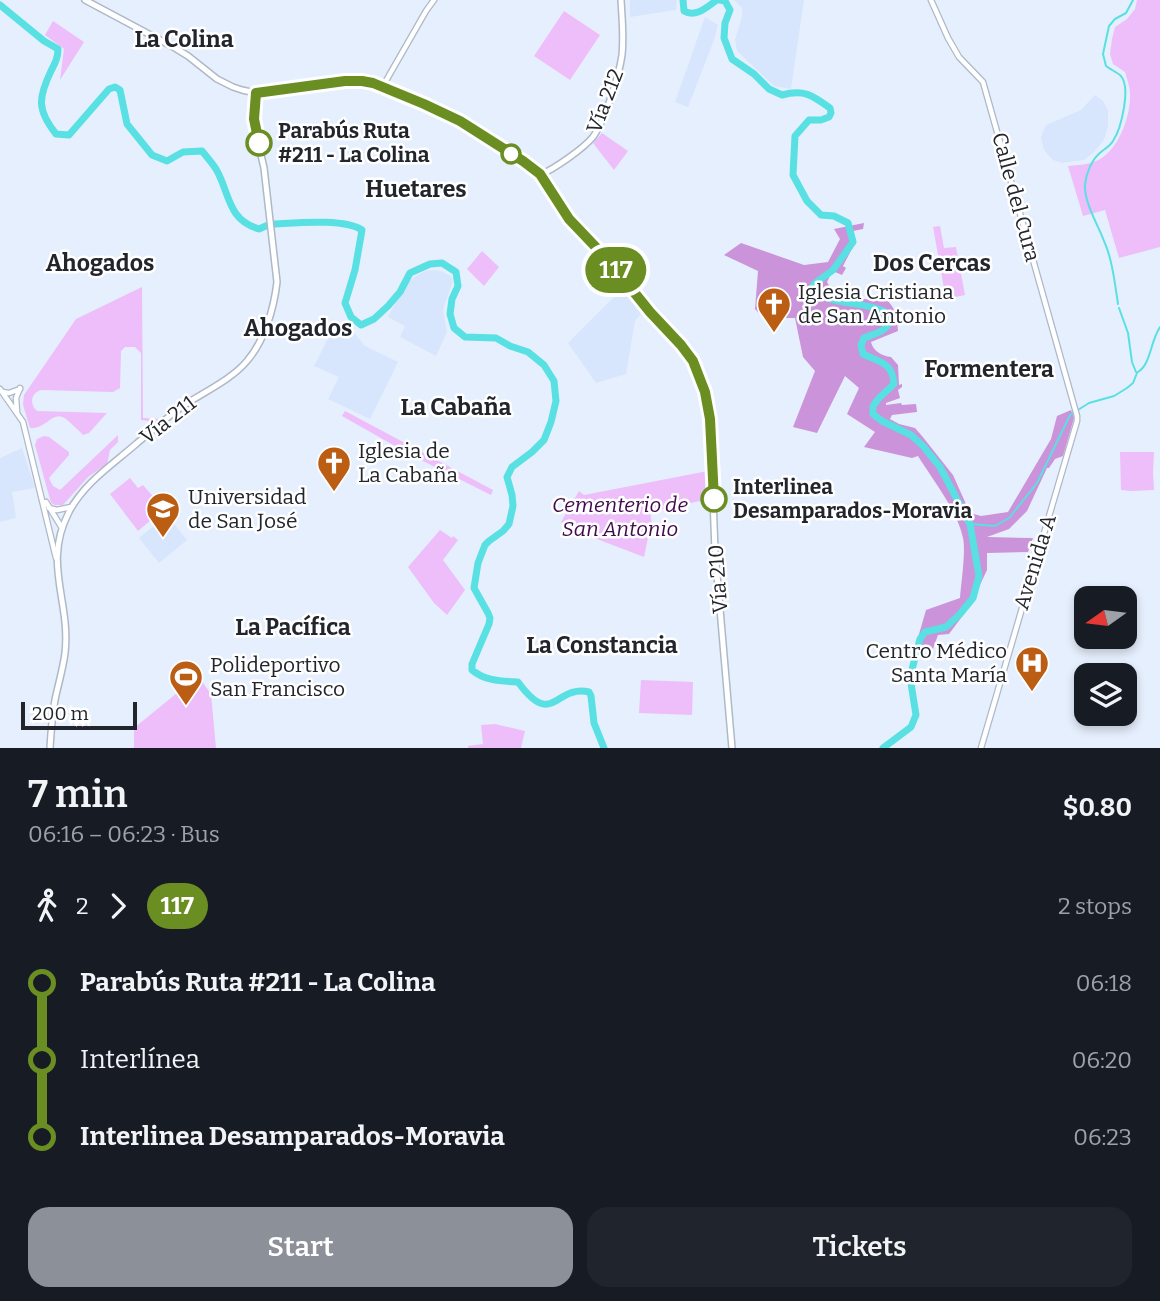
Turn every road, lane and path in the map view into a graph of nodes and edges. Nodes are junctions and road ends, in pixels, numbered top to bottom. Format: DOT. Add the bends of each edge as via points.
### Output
graph roads {
  1 [pos="85,0"];
  2 [pos="434,0"];
  3 [pos="621,0"];
  4 [pos="931,0"];
  5 [pos="383,86"];
  6 [pos="256,93"];
  7 [pos="540,174"];
  8 [pos="1,391"];
  9 [pos="18,413"];
  10 [pos="1077,416"];
  11 [pos="72,507"];
  12 [pos="47,508"];
  13 [pos="62,528"];
  14 [pos="56,559"];
  15 [pos="50,748"];
  16 [pos="732,748"];
  17 [pos="981,748"];
  1 -- 6 [label="main road, Vía 210" via="175,48 225,84"];
  2 -- 5 [label="street"];
  3 -- 7 [label="main road, Vía 212" via="622,55 598,128 587,143"];
  4 -- 10 [label="street, Calle del Cura" via="959,57 983,82"];
  5 -- 6 [label="main road, Vía 210" via="353,81"];
  5 -- 7 [label="main road, Vía 210" via="460,121"];
  6 -- 11 [label="main road, Vía 211" via="255,129 277,282 261,337 247,361 153,429 89,484"];
  7 -- 16 [label="main road, Vía 210" via="569,219 681,345 700,375 712,437 715,551"];
  8 -- 9 [label="street"];
  8 -- 9 [label="street" via="20,388"];
  9 -- 12 [label="street"];
  10 -- 17 [label="street, Avenida A"];
  11 -- 12 [label="street"];
  11 -- 13 [label="main road, Vía 211"];
  12 -- 13 [label="street"];
  12 -- 14 [label="street"];
  13 -- 14 [label="main road, Vía 211"];
  14 -- 15 [label="main road, Vía 211" via="65,653"];
}
